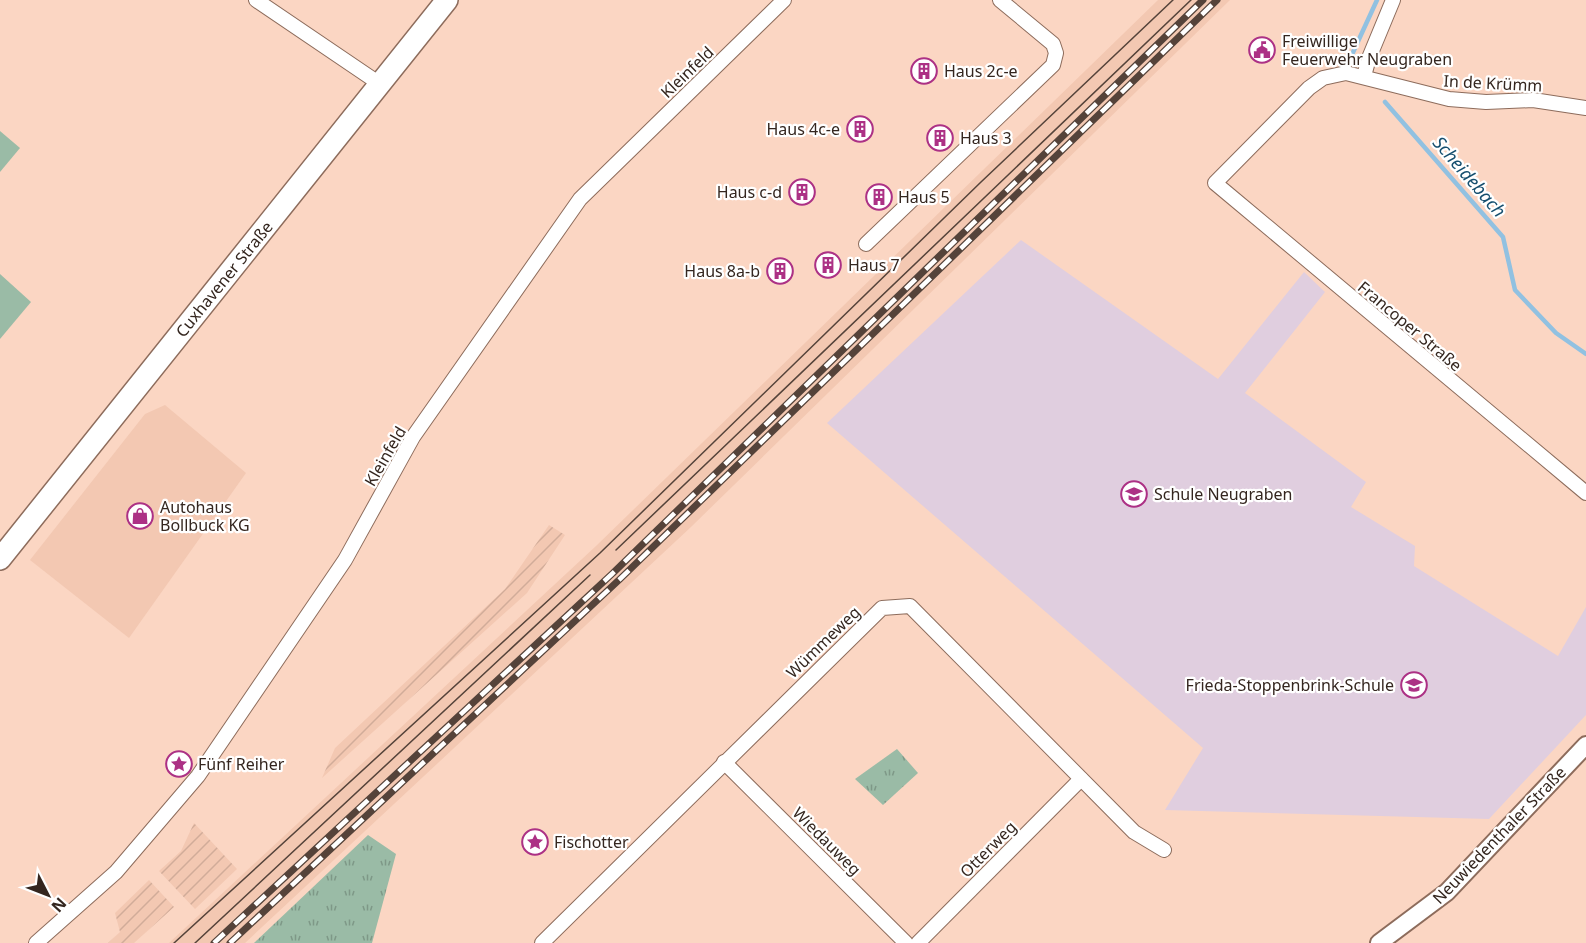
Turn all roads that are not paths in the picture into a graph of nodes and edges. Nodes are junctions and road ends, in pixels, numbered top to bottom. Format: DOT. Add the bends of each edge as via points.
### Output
graph roads {
  1 [pos="256,0"];
  2 [pos="447,0"];
  3 [pos="784,0"];
  4 [pos="1000,0"];
  5 [pos="1393,0"];
  6 [pos="1364,76"];
  7 [pos="380,84"];
  8 [pos="1586,108"];
  9 [pos="1215,183"];
  10 [pos="866,244"];
  11 [pos="1586,493"];
  12 [pos="0,559"];
  13 [pos="1586,745"];
  14 [pos="724,762"];
  15 [pos="1081,779"];
  16 [pos="1164,850"];
  17 [pos="36,943"];
  18 [pos="542,943"];
  19 [pos="906,943"];
  20 [pos="918,943"];
  21 [pos="1379,943"];
  1 -- 7 [label="street"];
  2 -- 7 [label="main road, Cuxhavener Straße"];
  3 -- 17 [label="street, Kleinfeld" via="580,199 413,437 345,560 190,787 116,872"];
  4 -- 10 [label="street" via="1053,45 1056,53 1050,69"];
  5 -- 6 [label="street"];
  6 -- 8 [label="street, In de Krümm" via="1449,99 1533,100"];
  6 -- 9 [label="street, In de Krümm" via="1338,74 1316,83"];
  7 -- 12 [label="main road, Cuxhavener Straße"];
  9 -- 11 [label="street, Francoper Straße"];
  13 -- 21 [label="street, Neuwiedenthaler Straße" via="1447,892"];
  14 -- 15 [label="street, Wümmeweg" via="882,608 910,606"];
  14 -- 18 [label="street, Wümmeweg"];
  14 -- 19 [label="street, Wiedauweg"];
  15 -- 16 [label="street, Wümmeweg" via="1134,832"];
  15 -- 20 [label="street, Otterweg"];
}
